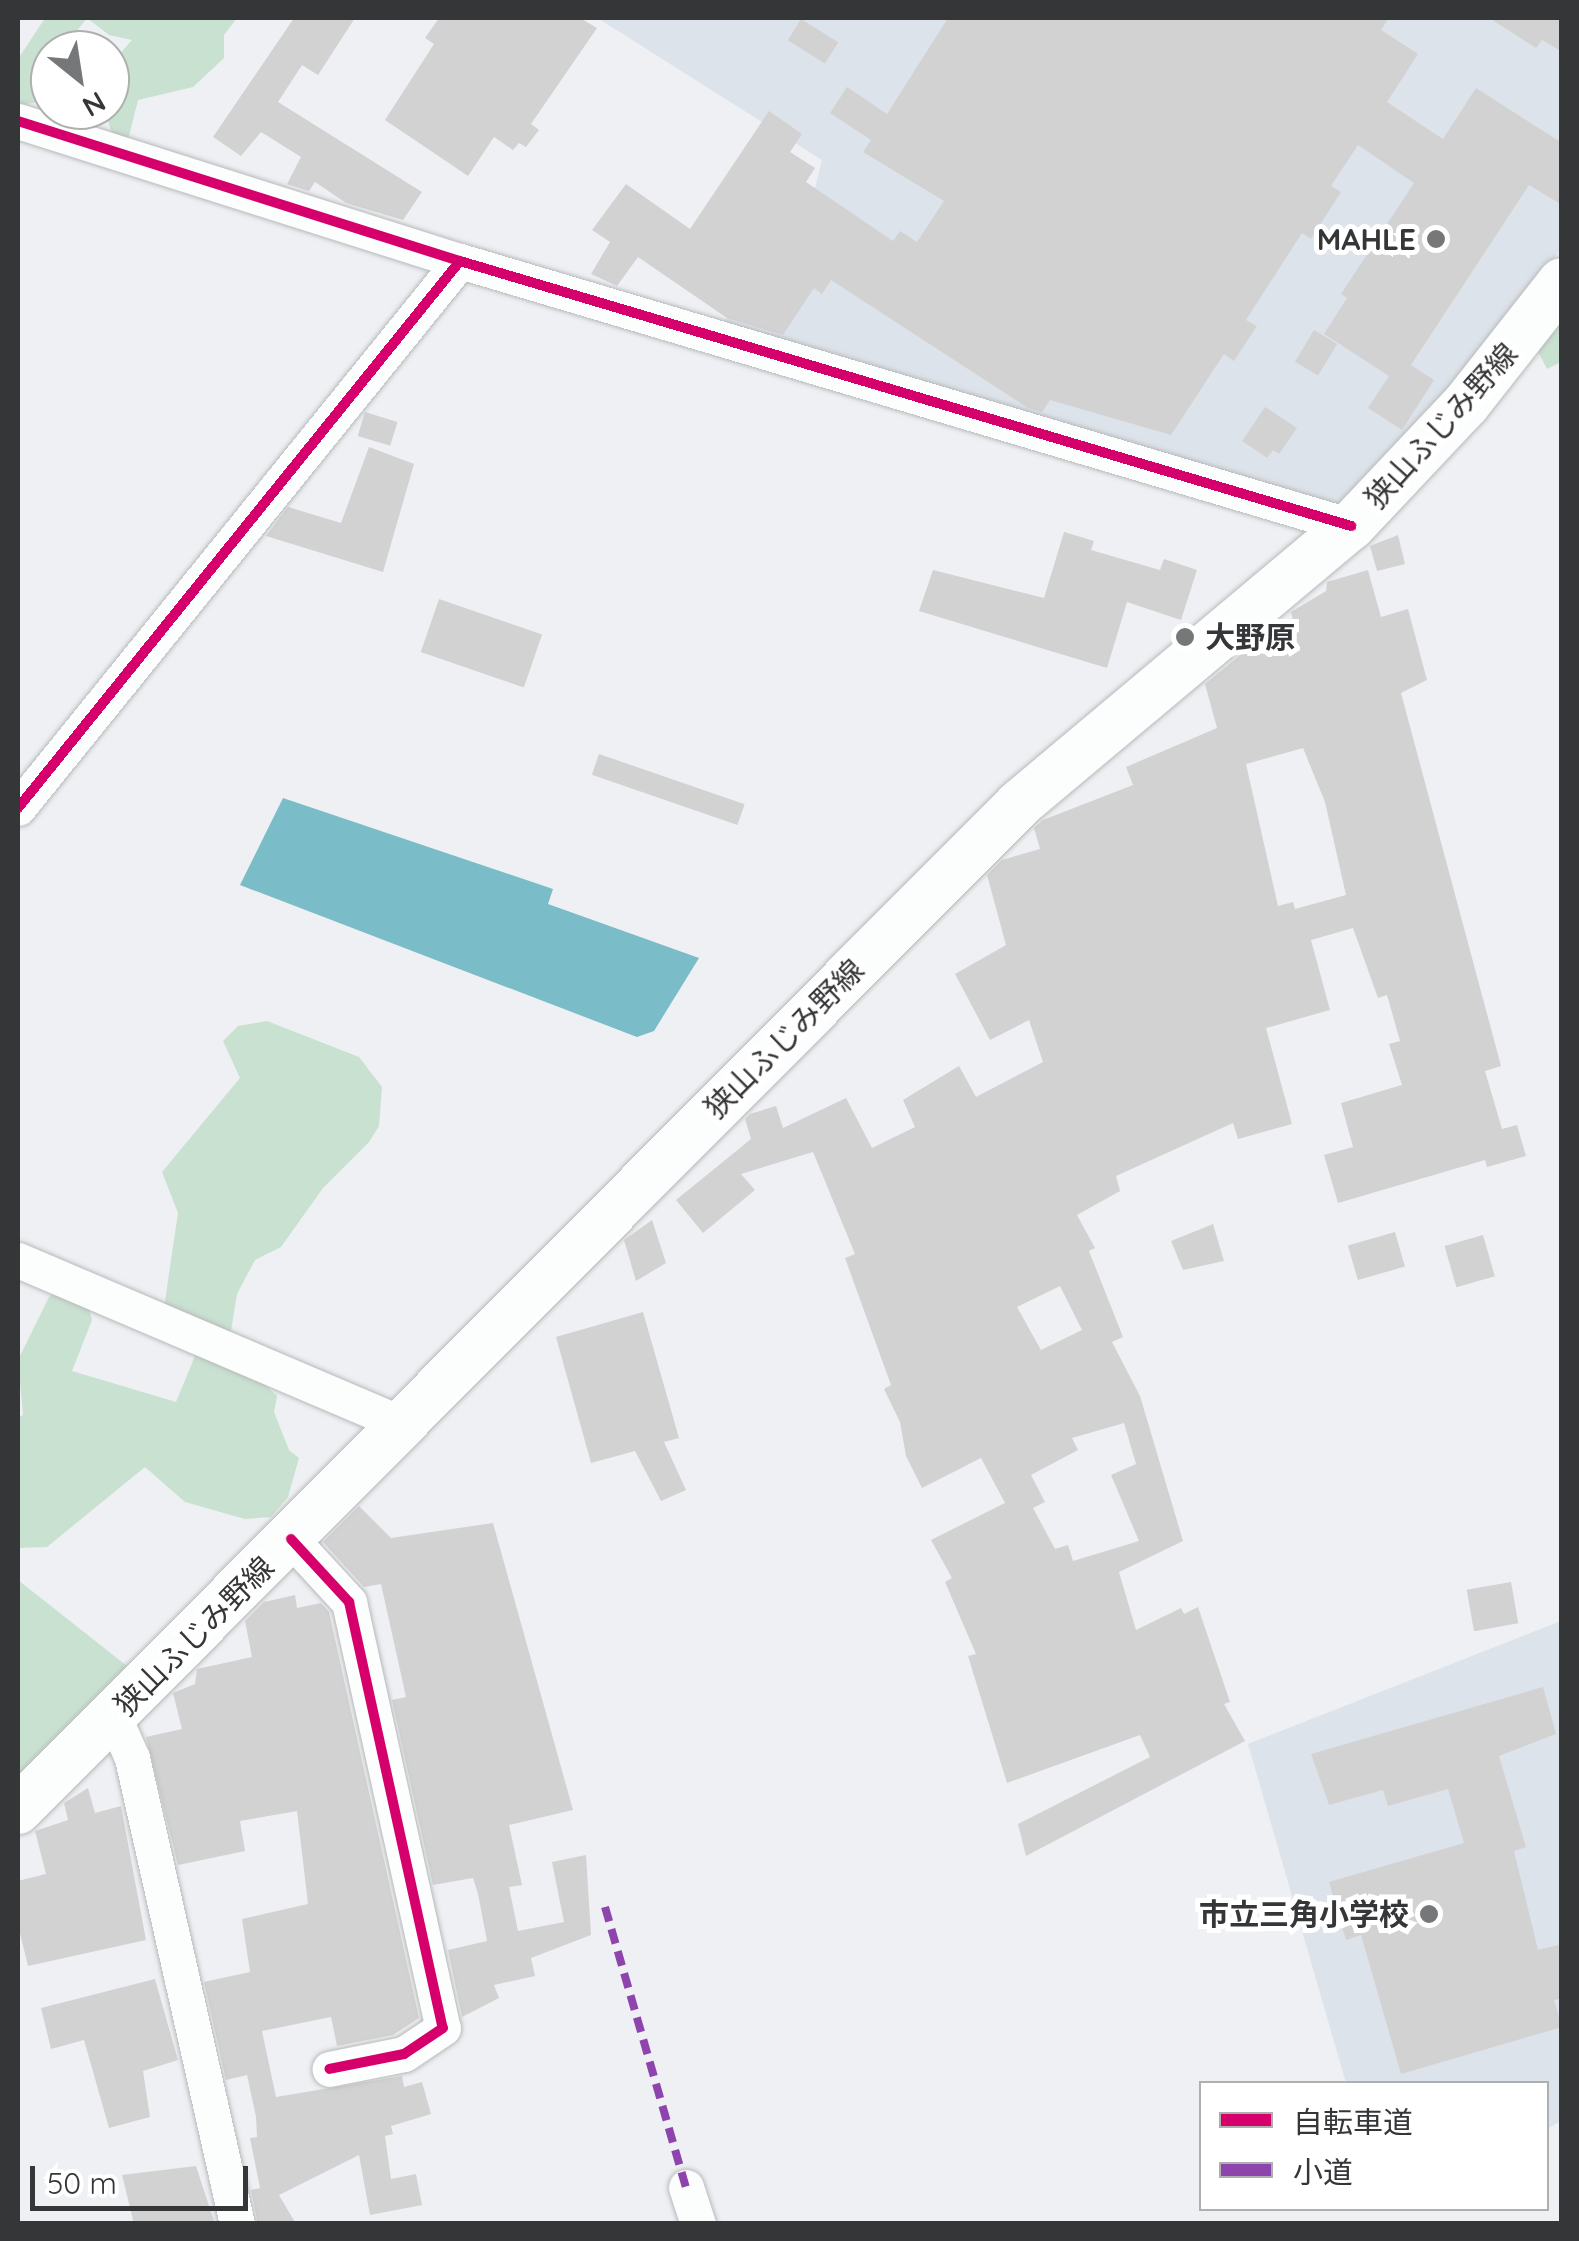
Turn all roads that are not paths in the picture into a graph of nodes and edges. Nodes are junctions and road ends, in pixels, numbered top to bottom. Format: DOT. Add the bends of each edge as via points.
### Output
graph roads {
  1 [pos="18,121"];
  2 [pos="460,261"];
  3 [pos="1562,282"];
  4 [pos="1351,526"];
  5 [pos="18,808"];
  6 [pos="18,1260"];
  7 [pos="404,1425"];
  8 [pos="292,1539"];
  9 [pos="114,1717"];
  10 [pos="18,1810"];
  11 [pos="329,2069"];
  12 [pos="686,2187"];
  13 [pos="237,2224"];
  14 [pos="698,2224"];
  1 -- 2 [label="street"];
  2 -- 4 [label="street"];
  2 -- 5 [label="street"];
  3 -- 4 [label="main road, 狭山ふじみ野線" via="1466,404"];
  4 -- 7 [label="main road, 狭山ふじみ野線" via="1018,805"];
  6 -- 7 [label="street"];
  7 -- 8 [label="main road, 狭山ふじみ野線"];
  8 -- 9 [label="main road, 狭山ふじみ野線"];
  8 -- 11 [label="street" via="348,1602 442,2028 404,2054"];
  9 -- 10 [label="main road, 狭山ふじみ野線"];
  9 -- 13 [label="street" via="132,1758"];
  12 -- 14 [label="street"];
}
